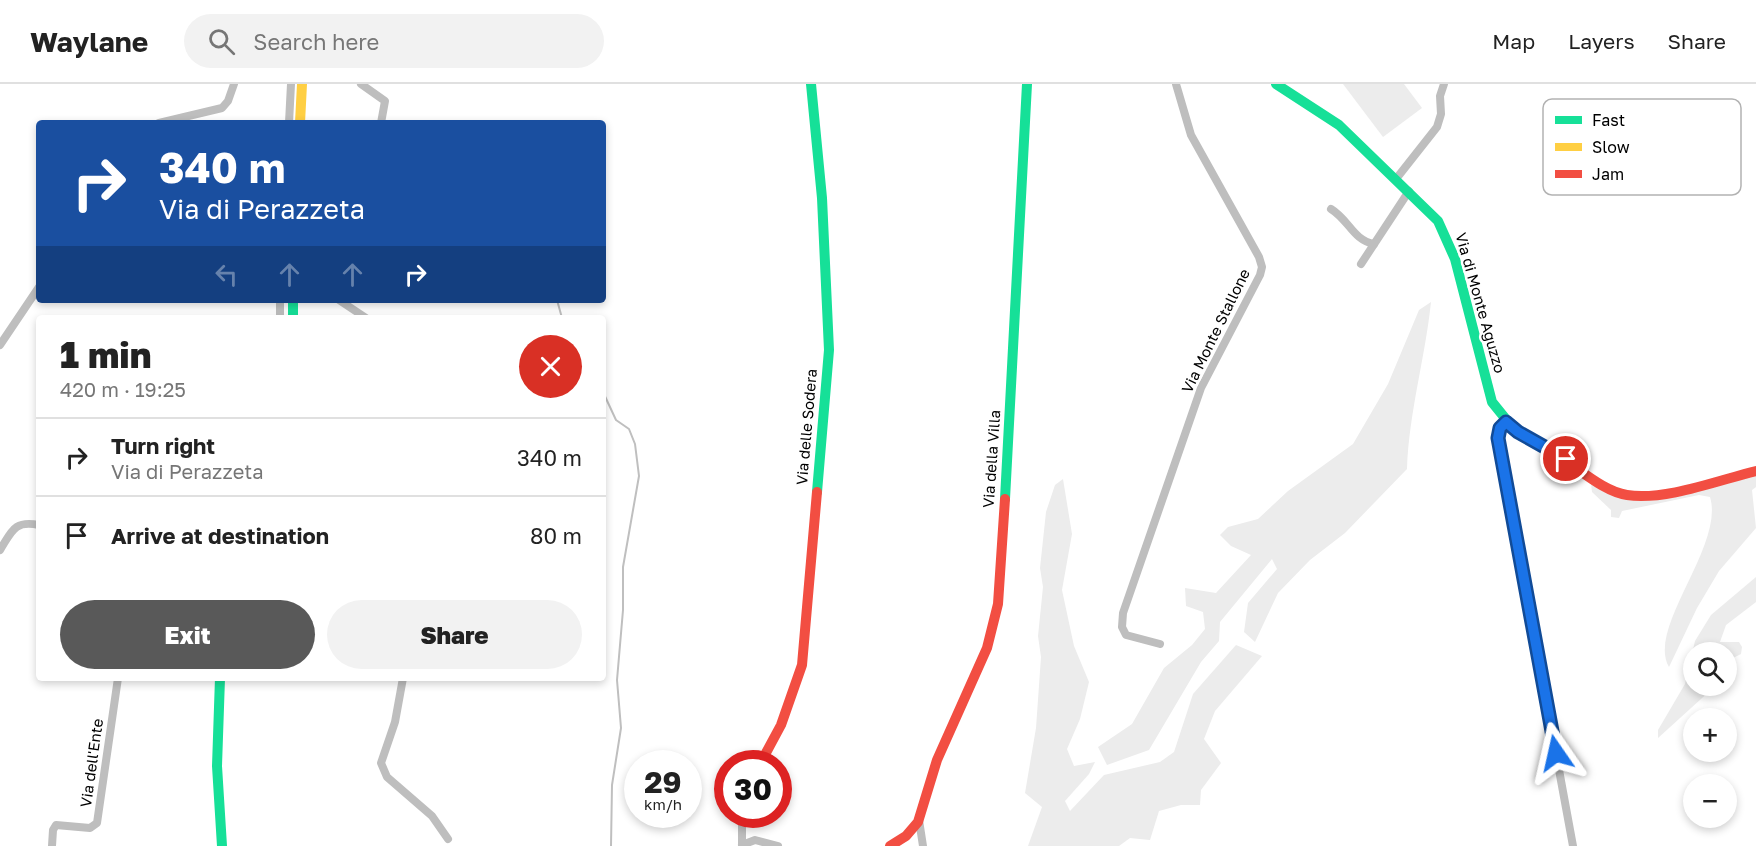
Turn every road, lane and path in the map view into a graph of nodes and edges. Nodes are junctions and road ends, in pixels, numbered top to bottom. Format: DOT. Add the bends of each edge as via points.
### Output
graph roads {
  1 [pos="234,84"];
  2 [pos="291,84"];
  3 [pos="302,84"];
  4 [pos="361,84"];
  5 [pos="811,84"];
  6 [pos="1027,84"];
  7 [pos="1176,84"];
  8 [pos="1276,84"];
  9 [pos="1444,84"];
  10 [pos="172,120"];
  11 [pos="289,120"];
  12 [pos="300,120"];
  13 [pos="382,120"];
  14 [pos="1396,179"];
  15 [pos="1409,191"];
  16 [pos="1331,208"];
  17 [pos="1374,244"];
  18 [pos="1360,264"];
  19 [pos="36,291"];
  20 [pos="344,303"];
  21 [pos="362,315"];
  22 [pos="0,345"];
  23 [pos="1506,422"];
  24 [pos="1756,471"];
  25 [pos="36,525"];
  26 [pos="0,550"];
  27 [pos="1160,644"];
  28 [pos="118,681"];
  29 [pos="220,681"];
  30 [pos="402,681"];
  31 [pos="768,750"];
  32 [pos="919,820"];
  33 [pos="742,828"];
  34 [pos="447,839"];
  35 [pos="52,846"];
  36 [pos="222,846"];
  37 [pos="742,846"];
  38 [pos="778,846"];
  39 [pos="890,846"];
  40 [pos="923,846"];
  41 [pos="1573,846"];
  1 -- 10 [label="street" via="222,108"];
  2 -- 11 [label="street"];
  3 -- 12 [label="street"];
  4 -- 13 [label="street" via="385,101"];
  5 -- 31 [label="street, Via delle Sodera" via="822,198 829,350 802,665 781,725"];
  6 -- 32 [label="street, Via della Villa" via="1017,320 998,609 986,654 939,752"];
  7 -- 27 [label="street, Via Monte Stallone" via="1191,135 1262,267 1201,388 1122,616 1126,635"];
  8 -- 14 [label="street, Via di Monte Aguzzo" via="1332,120"];
  9 -- 14 [label="street" via="1437,127"];
  14 -- 15 [label="street, Via di Monte Aguzzo"];
  15 -- 17 [label="street"];
  15 -- 23 [label="street, Via di Monte Aguzzo" via="1446,235 1492,402"];
  16 -- 17 [label="street" via="1346,219 1358,237"];
  17 -- 18 [label="street"];
  19 -- 22 [label="street"];
  20 -- 21 [label="street"];
  23 -- 24 [label="street" via="1624,495 1662,494"];
  23 -- 41 [label="street" via="1498,438"];
  25 -- 26 [label="street" via="18,525"];
  28 -- 35 [label="street, Via dell'Ente" via="98,821 90,828 56,825"];
  29 -- 36 [label="street" via="217,766"];
  30 -- 34 [label="street" via="381,768 434,819"];
  32 -- 39 [label="street, Via della Villa" via="909,833"];
  32 -- 40 [label="street, Via della Villa"];
  33 -- 37 [label="street"];
  37 -- 38 [label="street" via="755,840"];
}
